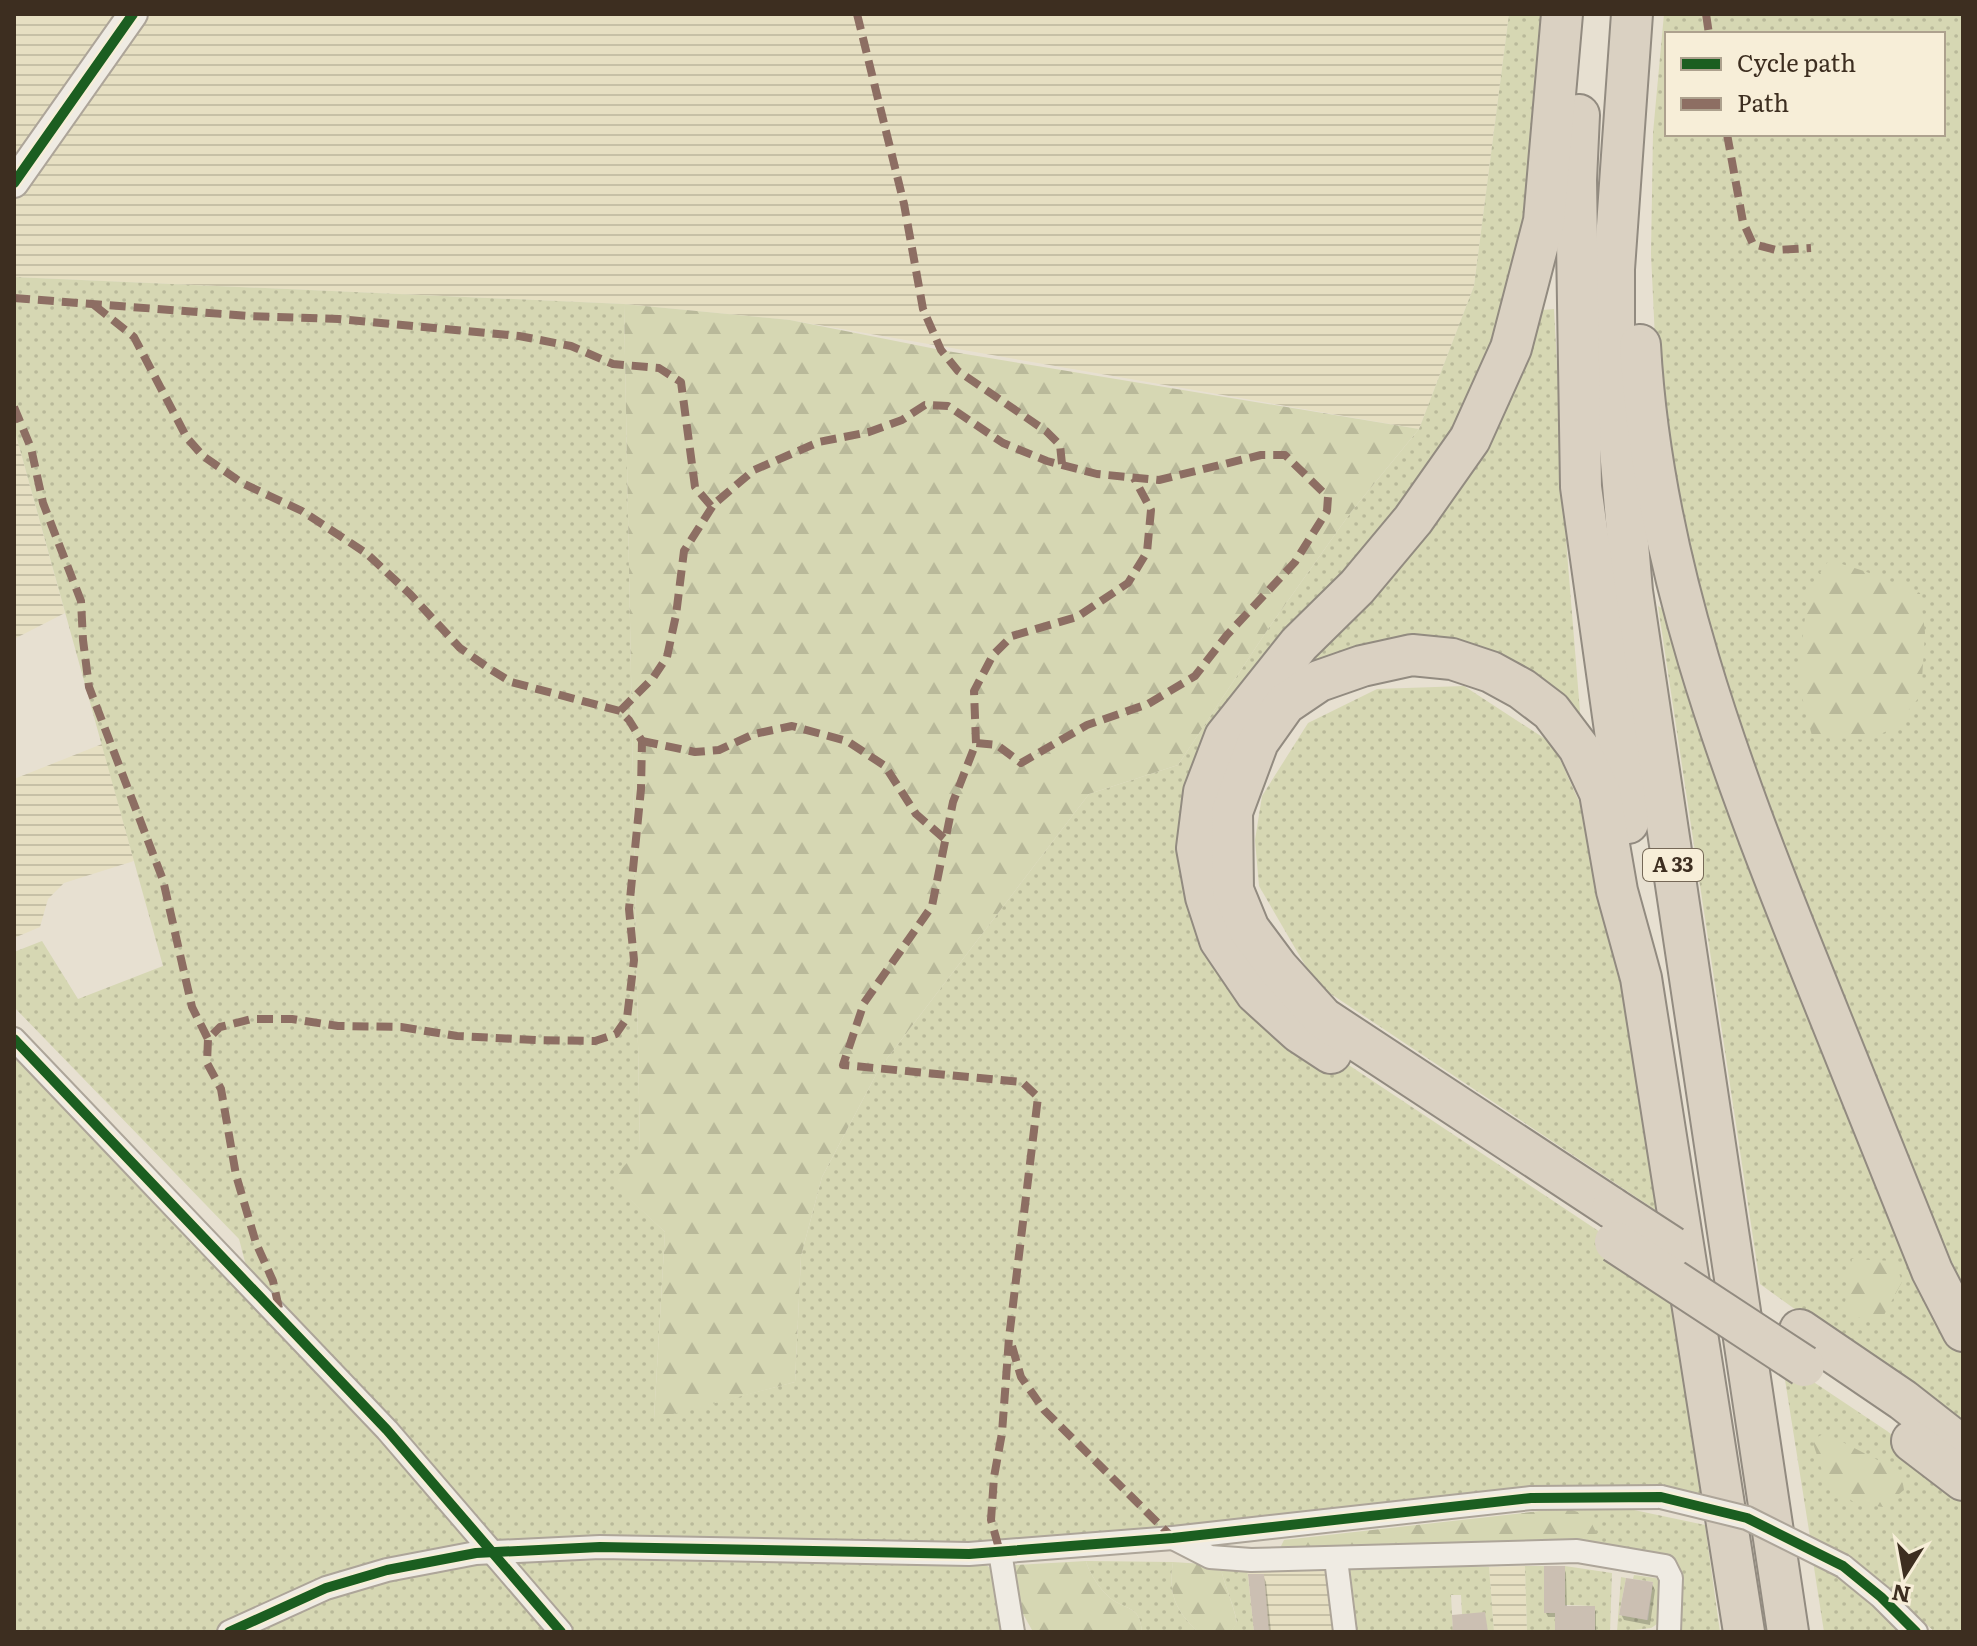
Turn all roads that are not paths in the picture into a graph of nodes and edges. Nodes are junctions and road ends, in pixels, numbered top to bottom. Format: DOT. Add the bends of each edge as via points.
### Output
graph roads {
  1 [pos="133,14"];
  2 [pos="1562,14"];
  3 [pos="1584,14"];
  4 [pos="1632,14"];
  5 [pos="1625,93"];
  6 [pos="14,183"];
  7 [pos="1641,978"];
  8 [pos="14,1039"];
  9 [pos="1614,1225"];
  10 [pos="1963,1331"];
  11 [pos="1802,1348"];
  12 [pos="1963,1447"];
  13 [pos="1963,1480"];
  14 [pos="1173,1538"];
  15 [pos="494,1552"];
  16 [pos="1000,1552"];
  17 [pos="1732,1555"];
  18 [pos="1336,1559"];
  19 [pos="229,1632"];
  20 [pos="561,1632"];
  21 [pos="1013,1632"];
  22 [pos="1345,1632"];
  23 [pos="1669,1632"];
  24 [pos="1734,1632"];
  25 [pos="1744,1632"];
  26 [pos="1788,1632"];
  27 [pos="1916,1632"];
  1 -- 6 [label="street"];
  2 -- 9 [label="highway" via="1544,221 1511,348 1470,439 1413,520 1357,587 1299,644 1225,737 1204,792 1197,848 1220,940 1256,993 1299,1032"];
  3 -- 7 [label="highway, A 33" via="1576,180 1581,487 1639,898"];
  4 -- 5 [label="highway, A 33"];
  5 -- 10 [label="highway" via="1642,388 1663,524 1701,672 1752,823 1932,1271"];
  5 -- 26 [label="highway, A 33" via="1614,269 1614,378 1632,591"];
  7 -- 9 [label="highway" via="1617,891 1600,793 1579,748 1551,711 1532,696 1491,672 1452,659 1412,655 1319,681 1285,704 1258,742 1232,812 1233,890 1249,929 1323,1018"];
  7 -- 17 [label="highway, A 33"];
  8 -- 15 [label="street" via="387,1430"];
  9 -- 11 [label="highway, bridge"];
  11 -- 12 [label="highway" via="1903,1400"];
  11 -- 13 [label="highway"];
  14 -- 16 [label="street"];
  14 -- 18 [label="street" via="1210,1557"];
  14 -- 27 [label="street, bridge" via="1531,1498 1661,1497 1747,1518 1843,1566"];
  15 -- 16 [label="street" via="600,1547"];
  15 -- 19 [label="street" via="387,1570 326,1588"];
  15 -- 20 [label="street"];
  16 -- 21 [label="street"];
  17 -- 24 [label="highway" via="1728,1586"];
  17 -- 25 [label="highway, A 33"];
  18 -- 22 [label="street"];
  18 -- 23 [label="street" via="1577,1551 1665,1566 1671,1578"];
}
